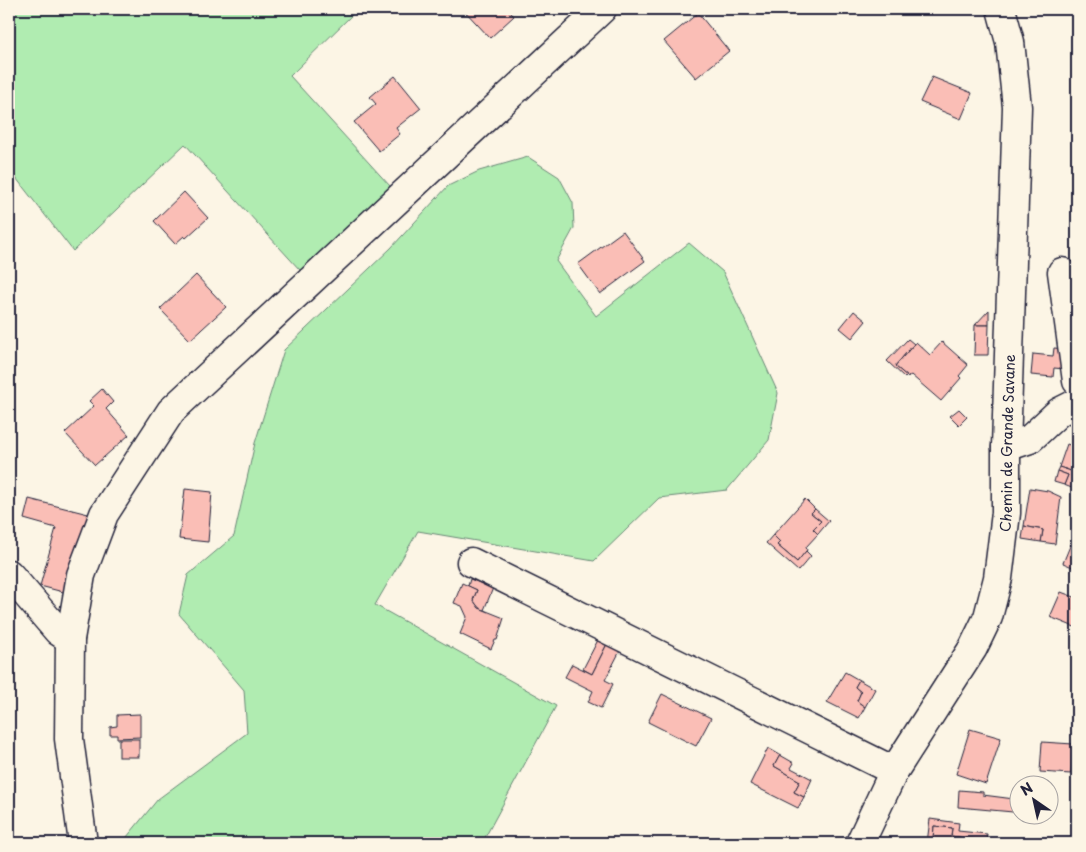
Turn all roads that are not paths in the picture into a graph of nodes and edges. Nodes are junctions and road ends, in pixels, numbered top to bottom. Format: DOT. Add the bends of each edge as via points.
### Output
graph roads {
  1 [pos="602,9"];
  2 [pos="1001,9"];
  3 [pos="1062,272"];
  4 [pos="1077,381"];
  5 [pos="1077,403"];
  6 [pos="1006,447"];
  7 [pos="471,562"];
  8 [pos="9,574"];
  9 [pos="70,640"];
  10 [pos="894,771"];
  11 [pos="82,843"];
  12 [pos="860,843"];
  1 -- 9 [label="street" via="171,411 104,514 81,575"];
  2 -- 6 [label="street, Chemin de Grande Savane" via="1010,42 1017,108"];
  3 -- 4 [label="street"];
  5 -- 6 [label="street" via="1059,412 1030,439"];
  6 -- 10 [label="street, Chemin de Grande Savane" via="1006,513 998,578 988,616 973,648"];
  7 -- 10 [label="street"];
  8 -- 9 [label="street" via="58,631"];
  9 -- 11 [label="street" via="69,738"];
  10 -- 12 [label="street, Chemin de Grande Savane"];
}
